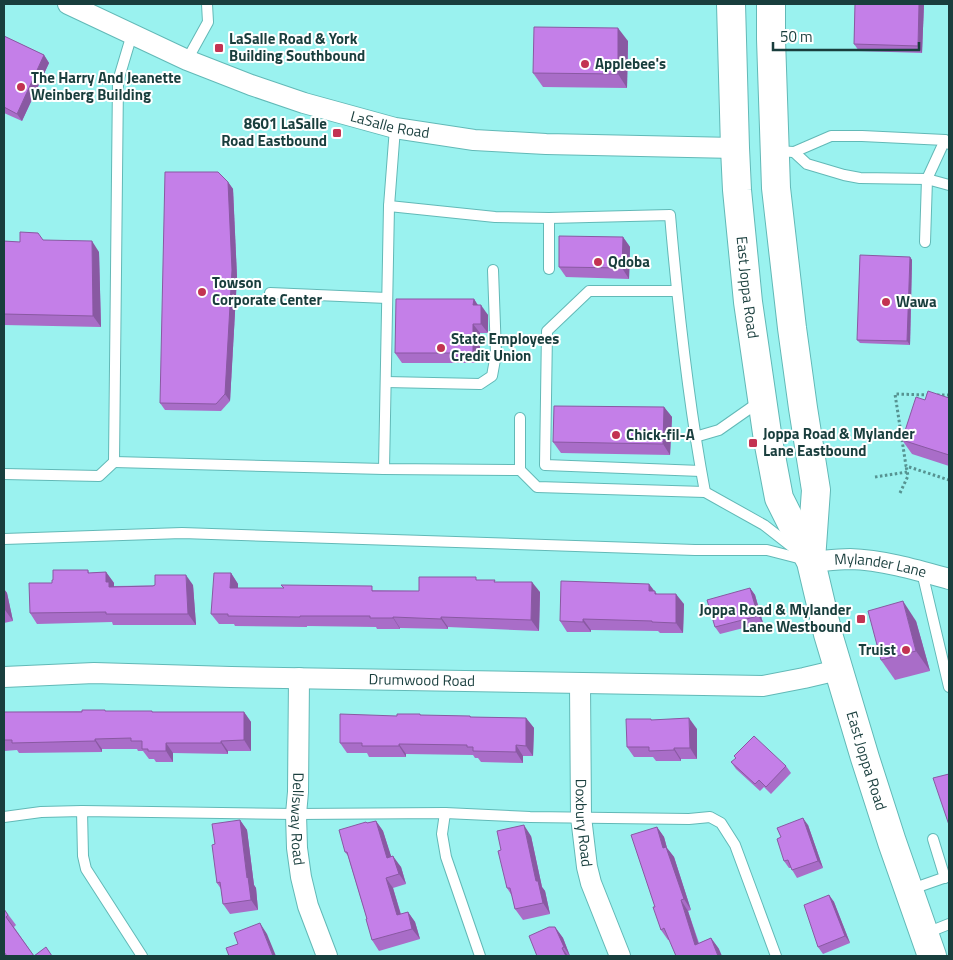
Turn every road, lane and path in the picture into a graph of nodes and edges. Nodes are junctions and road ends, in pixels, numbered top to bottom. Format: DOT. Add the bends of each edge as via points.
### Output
graph roads {
  1 [pos="68,4"];
  2 [pos="207,4"];
  3 [pos="731,4"];
  4 [pos="771,4"];
  5 [pos="132,34"];
  6 [pos="187,60"];
  7 [pos="395,128"];
  8 [pos="947,142"];
  9 [pos="734,148"];
  10 [pos="784,151"];
  11 [pos="927,179"];
  12 [pos="949,185"];
  13 [pos="389,206"];
  14 [pos="549,218"];
  15 [pos="925,242"];
  16 [pos="549,269"];
  17 [pos="493,270"];
  18 [pos="677,291"];
  19 [pos="270,293"];
  20 [pos="387,298"];
  21 [pos="386,382"];
  22 [pos="949,395"];
  23 [pos="762,400"];
  24 [pos="520,418"];
  25 [pos="695,437"];
  26 [pos="114,462"];
  27 [pos="906,466"];
  28 [pos="384,469"];
  29 [pos="520,470"];
  30 [pos="701,471"];
  31 [pos="907,472"];
  32 [pos="4,474"];
  33 [pos="875,477"];
  34 [pos="949,480"];
  35 [pos="705,492"];
  36 [pos="900,493"];
  37 [pos="4,539"];
  38 [pos="811,562"];
  39 [pos="922,572"];
  40 [pos="949,579"];
  41 [pos="838,670"];
  42 [pos="4,676"];
  43 [pos="299,678"];
  44 [pos="580,684"];
  45 [pos="949,686"];
  46 [pos="82,811"];
  47 [pos="445,813"];
  48 [pos="296,814"];
  49 [pos="4,817"];
  50 [pos="581,817"];
  51 [pos="933,839"];
  52 [pos="947,877"];
  53 [pos="908,890"];
  54 [pos="949,924"];
  55 [pos="928,945"];
  56 [pos="142,956"];
  57 [pos="327,956"];
  58 [pos="480,956"];
  59 [pos="620,956"];
  60 [pos="776,956"];
  1 -- 5 [label="street, LaSalle Road"];
  2 -- 6 [label="lane" via="208,22"];
  3 -- 9 [label="main road, East Joppa Road"];
  4 -- 10 [label="main road, East Joppa Road"];
  5 -- 6 [label="street, LaSalle Road"];
  5 -- 26 [label="lane" via="118,82"];
  6 -- 7 [label="street, LaSalle Road" via="295,100"];
  7 -- 9 [label="street, LaSalle Road" via="474,140"];
  7 -- 13 [label="lane"];
  8 -- 10 [label="lane" via="831,136"];
  8 -- 11 [label="lane"];
  9 -- 10 [label="main road"];
  9 -- 23 [label="main road, East Joppa Road" via="748,302"];
  10 -- 11 [label="lane" via="807,164 844,175"];
  10 -- 38 [label="main road, East Joppa Road" via="776,188 792,328 816,490"];
  11 -- 12 [label="lane"];
  11 -- 15 [label="lane"];
  13 -- 14 [label="lane" via="495,217"];
  13 -- 20 [label="lane"];
  14 -- 16 [label="lane"];
  14 -- 18 [label="lane" via="670,215"];
  17 -- 21 [label="lane" via="496,354 492,376 480,384"];
  18 -- 25 [label="lane"];
  18 -- 30 [label="lane" via="589,291 547,331 545,465"];
  19 -- 20 [label="lane"];
  20 -- 21 [label="lane"];
  21 -- 28 [label="lane"];
  22 -- 27 [label="path" via="895,394"];
  23 -- 25 [label="lane" via="719,430"];
  23 -- 38 [label="main road, East Joppa Road" via="779,498"];
  24 -- 29 [label="lane"];
  25 -- 30 [label="lane"];
  26 -- 28 [label="lane"];
  26 -- 32 [label="lane" via="99,476"];
  27 -- 31 [label="path"];
  27 -- 34 [label="path"];
  28 -- 29 [label="lane"];
  29 -- 35 [label="lane" via="536,487"];
  30 -- 35 [label="lane"];
  31 -- 33 [label="path"];
  31 -- 36 [label="path"];
  35 -- 38 [label="lane" via="764,525"];
  37 -- 38 [label="lane" via="182,533 767,550"];
  38 -- 39 [label="street, Mylander Lane" via="850,559"];
  38 -- 41 [label="main road, East Joppa Road"];
  39 -- 40 [label="street, Mylander Lane"];
  39 -- 45 [label="lane"];
  41 -- 44 [label="street, Drumwood Road" via="763,686"];
  41 -- 53 [label="main road, East Joppa Road"];
  42 -- 43 [label="street, Drumwood Road" via="94,673"];
  43 -- 44 [label="street, Drumwood Road"];
  43 -- 48 [label="street, Dellsway Road"];
  44 -- 50 [label="street, Doxbury Road"];
  46 -- 48 [label="lane"];
  46 -- 49 [label="lane"];
  46 -- 56 [label="lane" via="86,869"];
  47 -- 48 [label="lane"];
  47 -- 50 [label="lane"];
  47 -- 58 [label="lane" via="442,834 446,857"];
  48 -- 57 [label="street, Dellsway Road" via="301,877 316,932"];
  50 -- 59 [label="street, Doxbury Road" via="591,883"];
  50 -- 60 [label="lane" via="710,817 721,824 735,845"];
  51 -- 52 [label="lane"];
  52 -- 53 [label="lane"];
  53 -- 55 [label="main road, East Joppa Road"];
  54 -- 55 [label="lane"];
}
